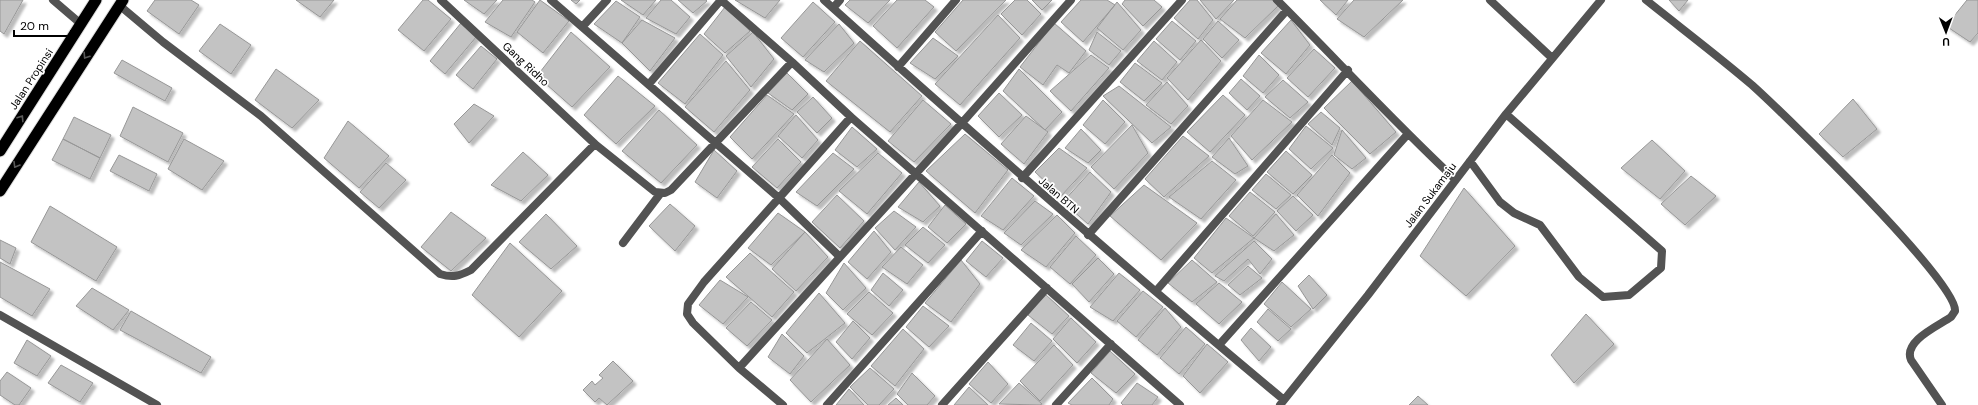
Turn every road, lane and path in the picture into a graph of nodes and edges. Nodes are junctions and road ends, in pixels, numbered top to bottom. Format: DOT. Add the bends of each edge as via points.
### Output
graph roads {
  1 [pos="52,0"];
  2 [pos="96,0"];
  3 [pos="441,0"];
  4 [pos="552,0"];
  5 [pos="606,0"];
  6 [pos="721,0"];
  7 [pos="824,0"];
  8 [pos="840,0"];
  9 [pos="956,0"];
  10 [pos="1071,0"];
  11 [pos="1182,0"];
  12 [pos="1277,0"];
  13 [pos="1490,0"];
  14 [pos="1601,0"];
  15 [pos="1646,0"];
  16 [pos="121,3"];
  17 [pos="833,8"];
  18 [pos="1287,10"];
  19 [pos="81,24"];
  20 [pos="583,26"];
  21 [pos="1552,58"];
  22 [pos="792,62"];
  23 [pos="898,66"];
  24 [pos="1348,70"];
  25 [pos="649,84"];
  26 [pos="1506,114"];
  27 [pos="851,117"];
  28 [pos="961,124"];
  29 [pos="1407,134"];
  30 [pos="715,142"];
  31 [pos="595,144"];
  32 [pos="0,151"];
  33 [pos="1470,161"];
  34 [pos="915,174"];
  35 [pos="1022,178"];
  36 [pos="1455,179"];
  37 [pos="0,192"];
  38 [pos="660,194"];
  39 [pos="779,198"];
  40 [pos="982,231"];
  41 [pos="1088,235"];
  42 [pos="623,243"];
  43 [pos="840,257"];
  44 [pos="1047,288"];
  45 [pos="1156,291"];
  46 [pos="0,315"];
  47 [pos="1111,344"];
  48 [pos="1219,345"];
  49 [pos="739,368"];
  50 [pos="1282,402"];
  51 [pos="1176,404"];
  52 [pos="157,405"];
  53 [pos="783,405"];
  54 [pos="827,405"];
  55 [pos="942,405"];
  56 [pos="1056,405"];
  57 [pos="1942,405"];
  1 -- 19 [label="street"];
  2 -- 19 [label="highway, Jalan Propinsi"];
  3 -- 31 [label="street, Gang Ridho"];
  4 -- 20 [label="street"];
  5 -- 20 [label="street"];
  6 -- 22 [label="street"];
  6 -- 25 [label="street"];
  7 -- 17 [label="street, Jalan BTN"];
  8 -- 17 [label="street"];
  9 -- 23 [label="street"];
  10 -- 28 [label="street"];
  11 -- 35 [label="street"];
  12 -- 18 [label="street"];
  13 -- 21 [label="street"];
  14 -- 21 [label="street, Jalan Sukamaju"];
  15 -- 57 [label="street" via="1746,80 1789,120 1859,191 1942,282 1955,304 1955,311 1951,317 1912,343 1908,353"];
  16 -- 31 [label="street" via="262,116 440,274 450,277 460,276 471,270"];
  16 -- 37 [label="highway, one-way"];
  17 -- 23 [label="street, Jalan BTN"];
  18 -- 24 [label="street"];
  18 -- 41 [label="street"];
  32 -- 19 [label="highway, Jalan Propinsi, one-way"];
  20 -- 25 [label="street"];
  21 -- 26 [label="street, Jalan Sukamaju"];
  22 -- 27 [label="street"];
  22 -- 30 [label="street"];
  23 -- 28 [label="street, Jalan BTN"];
  24 -- 29 [label="street"];
  24 -- 45 [label="street"];
  25 -- 30 [label="street"];
  26 -- 33 [label="street, Jalan Sukamaju"];
  26 -- 33 [label="street" via="1662,250 1661,268 1629,295 1603,297 1579,278 1540,225 1514,213 1500,202"];
  27 -- 34 [label="street"];
  27 -- 39 [label="street"];
  28 -- 34 [label="street"];
  28 -- 35 [label="street, Jalan BTN"];
  29 -- 36 [label="street"];
  29 -- 48 [label="street"];
  30 -- 38 [label="street" via="671,190"];
  30 -- 39 [label="street"];
  31 -- 38 [label="street, Gang Ridho"];
  33 -- 36 [label="street, Jalan Sukamaju"];
  34 -- 40 [label="street"];
  34 -- 43 [label="street"];
  35 -- 41 [label="street, Jalan BTN"];
  36 -- 50 [label="street, Jalan Sukamaju" via="1368,295"];
  38 -- 42 [label="street"];
  39 -- 43 [label="street"];
  39 -- 49 [label="street" via="704,282 686,308 693,323"];
  40 -- 44 [label="street"];
  40 -- 54 [label="street"];
  41 -- 45 [label="street, Jalan BTN"];
  43 -- 49 [label="street"];
  44 -- 47 [label="street"];
  44 -- 55 [label="street"];
  45 -- 48 [label="street, Jalan BTN"];
  46 -- 52 [label="street"];
  47 -- 51 [label="street"];
  47 -- 56 [label="street"];
  48 -- 50 [label="street, Jalan BTN"];
  49 -- 53 [label="street"];
}
